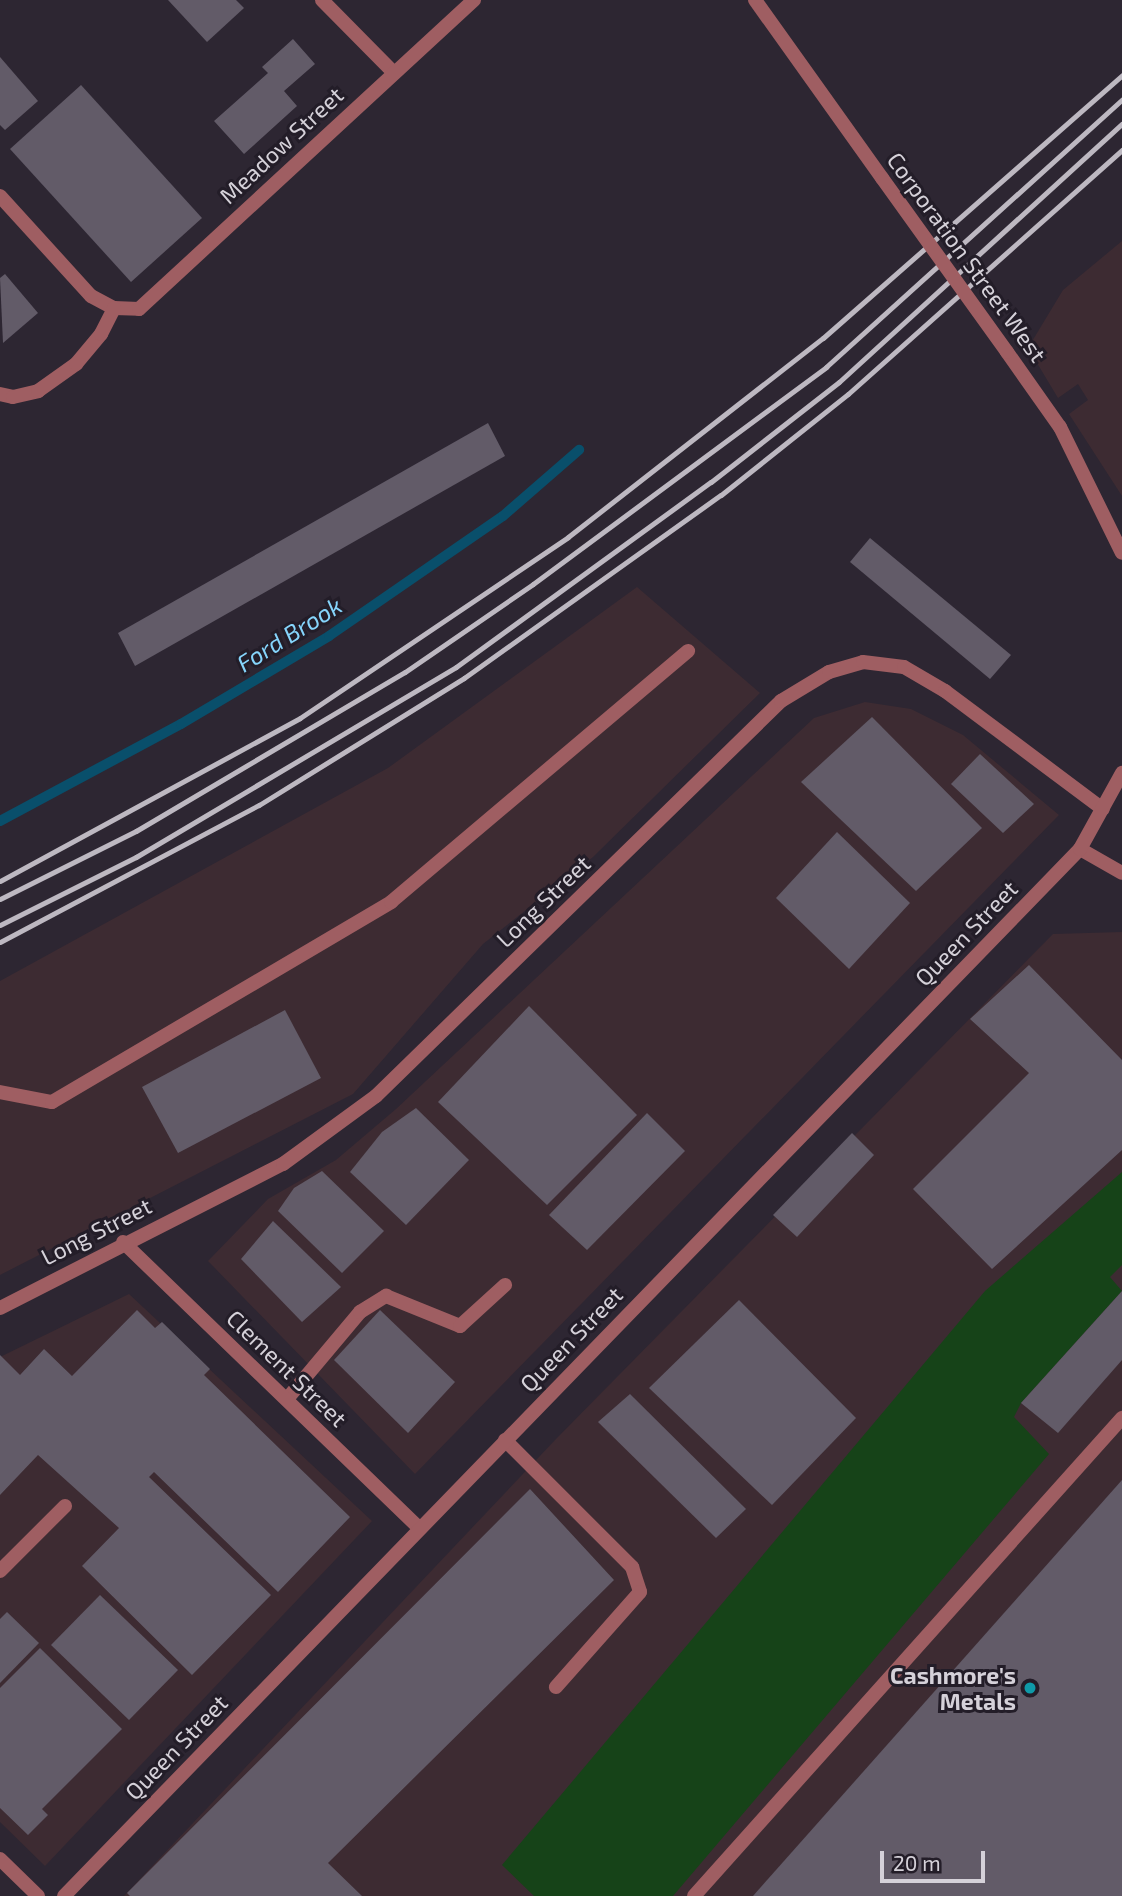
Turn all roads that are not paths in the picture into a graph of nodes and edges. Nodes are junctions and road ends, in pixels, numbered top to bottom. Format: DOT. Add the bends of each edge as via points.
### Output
graph roads {
  1 [pos="322,0"];
  2 [pos="474,0"];
  3 [pos="755,0"];
  4 [pos="392,71"];
  5 [pos="0,195"];
  6 [pos="114,308"];
  7 [pos="0,394"];
  8 [pos="1122,553"];
  9 [pos="688,651"];
  10 [pos="1122,773"];
  11 [pos="1103,809"];
  12 [pos="1080,849"];
  13 [pos="1122,873"];
  14 [pos="0,1093"];
  15 [pos="123,1242"];
  16 [pos="505,1285"];
  17 [pos="0,1308"];
  18 [pos="287,1399"];
  19 [pos="1122,1418"];
  20 [pos="505,1440"];
  21 [pos="65,1506"];
  22 [pos="419,1528"];
  23 [pos="0,1571"];
  24 [pos="556,1687"];
  25 [pos="0,1859"];
  26 [pos="38,1896"];
  27 [pos="64,1896"];
  28 [pos="694,1896"];
  1 -- 4 [label="street"];
  2 -- 4 [label="street, Meadow Street"];
  3 -- 8 [label="street, Corporation Street West, bridge" via="1060,427"];
  4 -- 6 [label="street, Meadow Street" via="139,309"];
  5 -- 6 [label="street" via="91,296"];
  6 -- 7 [label="street" via="101,334 76,364 38,391"];
  9 -- 14 [label="street" via="391,902 52,1102"];
  10 -- 11 [label="street"];
  11 -- 12 [label="street, Queen Street"];
  11 -- 15 [label="street, Long Street" via="946,691 904,667 863,662 830,672 781,701 376,1096 283,1164"];
  12 -- 13 [label="street"];
  12 -- 20 [label="street, Queen Street"];
  15 -- 17 [label="street, Long Street"];
  15 -- 18 [label="street, Clement Street"];
  16 -- 18 [label="street" via="460,1326 386,1296 360,1312"];
  18 -- 22 [label="street, Clement Street"];
  19 -- 28 [label="street"];
  20 -- 22 [label="street, Queen Street"];
  20 -- 24 [label="street" via="632,1567 640,1592"];
  21 -- 23 [label="street"];
  22 -- 27 [label="street, Queen Street"];
  25 -- 26 [label="street"];
}
